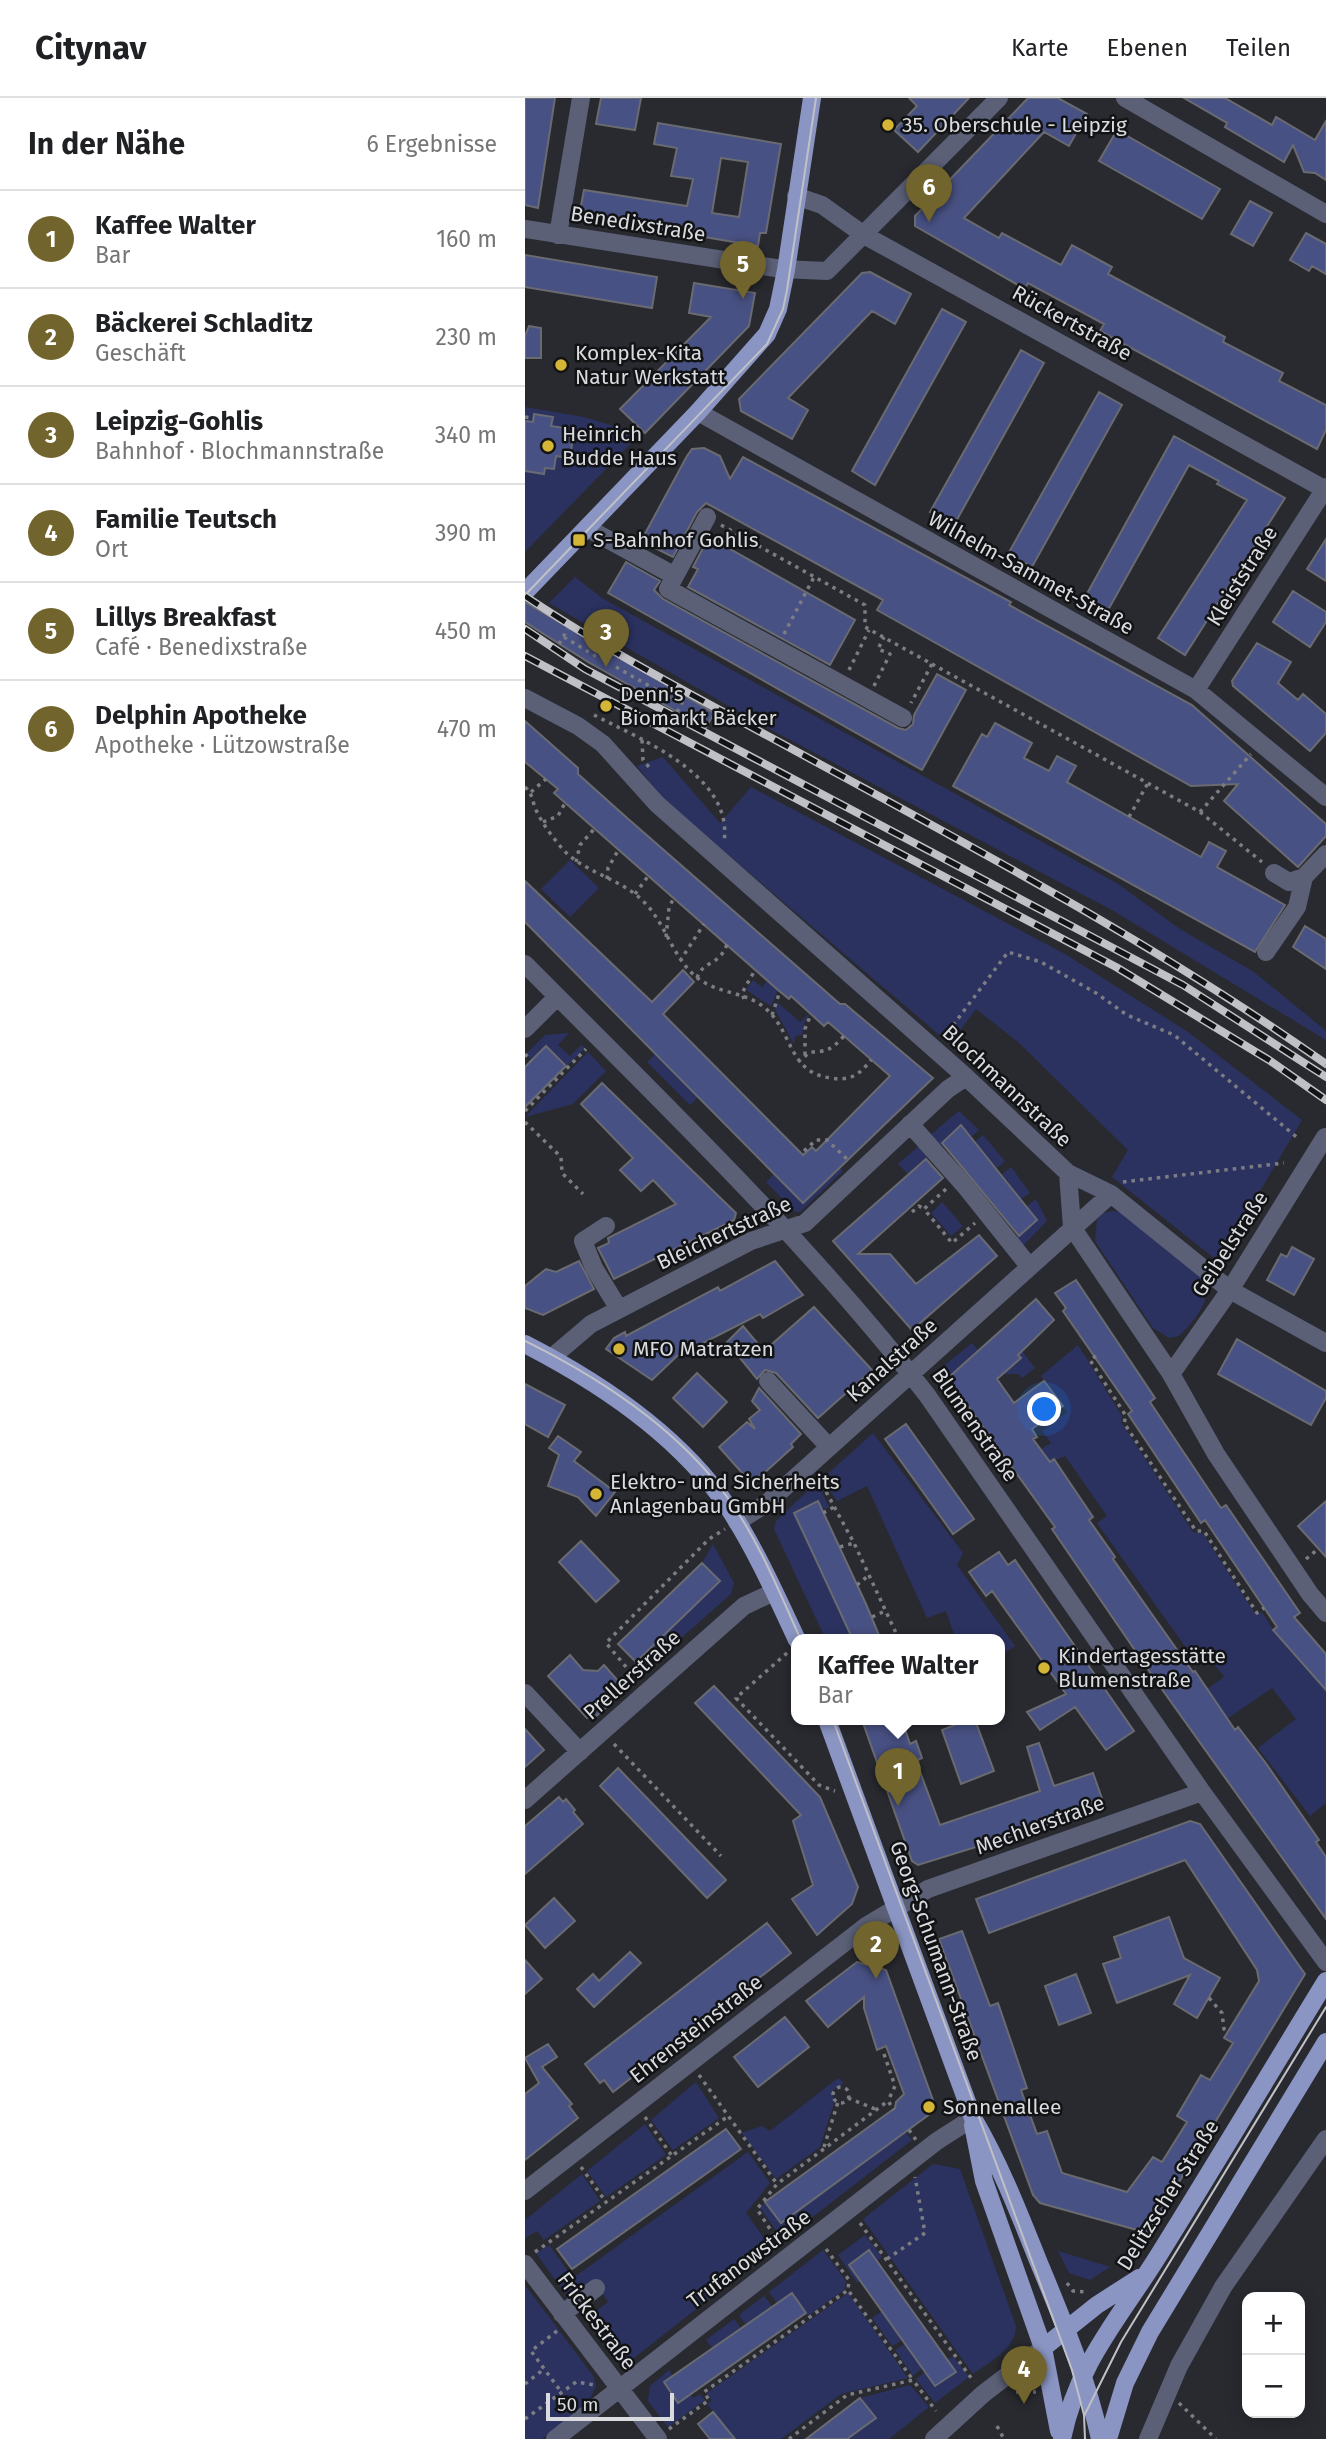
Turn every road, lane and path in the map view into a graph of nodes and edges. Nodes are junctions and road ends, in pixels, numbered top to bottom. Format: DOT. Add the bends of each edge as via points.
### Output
graph roads {
  1 [pos="581,98"];
  2 [pos="812,98"];
  3 [pos="999,98"];
  4 [pos="1125,98"];
  5 [pos="796,196"];
  6 [pos="1326,214"];
  7 [pos="525,229"];
  8 [pos="864,234"];
  9 [pos="558,235"];
  10 [pos="786,270"];
  11 [pos="698,412"];
  12 [pos="525,417"];
  13 [pos="534,418"];
  14 [pos="1325,489"];
  15 [pos="707,517"];
  16 [pos="587,528"];
  17 [pos="675,576"];
  18 [pos="814,577"];
  19 [pos="526,590"];
  20 [pos="568,629"];
  21 [pos="870,629"];
  22 [pos="564,637"];
  23 [pos="884,637"];
  24 [pos="559,644"];
  25 [pos="776,648"];
  26 [pos="597,657"];
  27 [pos="932,664"];
  28 [pos="616,667"];
  29 [pos="842,684"];
  30 [pos="1196,690"];
  31 [pos="685,697"];
  32 [pos="525,698"];
  33 [pos="868,699"];
  34 [pos="681,704"];
  35 [pos="586,710"];
  36 [pos="677,712"];
  37 [pos="903,718"];
  38 [pos="642,740"];
  39 [pos="1252,754"];
  40 [pos="655,776"];
  41 [pos="546,779"];
  42 [pos="1148,783"];
  43 [pos="525,787"];
  44 [pos="531,792"];
  45 [pos="1326,797"];
  46 [pos="565,803"];
  47 [pos="1200,812"];
  48 [pos="1129,817"];
  49 [pos="543,822"];
  50 [pos="595,828"];
  51 [pos="716,832"];
  52 [pos="720,848"];
  53 [pos="619,849"];
  54 [pos="1326,854"];
  55 [pos="576,862"];
  56 [pos="1274,873"];
  57 [pos="649,875"];
  58 [pos="1304,877"];
  59 [pos="607,878"];
  60 [pos="635,894"];
  61 [pos="674,897"];
  62 [pos="704,924"];
  63 [pos="666,939"];
  64 [pos="727,944"];
  65 [pos="1266,953"];
  66 [pos="681,961"];
  67 [pos="525,964"];
  68 [pos="755,970"];
  69 [pos="697,978"];
  70 [pos="780,991"];
  71 [pos="557,997"];
  72 [pos="744,999"];
  73 [pos="811,1014"];
  74 [pos="772,1015"];
  75 [pos="525,1029"];
  76 [pos="948,1032"];
  77 [pos="844,1036"];
  78 [pos="587,1047"];
  79 [pos="525,1054"];
  80 [pos="805,1055"];
  81 [pos="871,1060"];
  82 [pos="531,1061"];
  83 [pos="798,1062"];
  84 [pos="966,1077"];
  85 [pos="525,1111"];
  86 [pos="525,1122"];
  87 [pos="910,1124"];
  88 [pos="1325,1137"];
  89 [pos="1299,1139"];
  90 [pos="804,1151"];
  91 [pos="1284,1163"];
  92 [pos="860,1171"];
  93 [pos="1068,1173"];
  94 [pos="958,1178"];
  95 [pos="1117,1188"];
  96 [pos="583,1194"];
  97 [pos="924,1209"];
  98 [pos="912,1212"];
  99 [pos="986,1213"];
  100 [pos="607,1226"];
  101 [pos="1072,1227"];
  102 [pos="784,1231"];
  103 [pos="1029,1266"];
  104 [pos="1230,1290"];
  105 [pos="619,1309"];
  106 [pos="1326,1343"];
  107 [pos="525,1344"];
  108 [pos="1096,1356"];
  109 [pos="551,1358"];
  110 [pos="911,1374"];
  111 [pos="1171,1374"];
  112 [pos="768,1381"];
  113 [pos="829,1447"];
  114 [pos="811,1464"];
  115 [pos="836,1506"];
  116 [pos="824,1513"];
  117 [pos="737,1522"];
  118 [pos="854,1544"];
  119 [pos="839,1547"];
  120 [pos="869,1574"];
  121 [pos="857,1585"];
  122 [pos="774,1592"];
  123 [pos="1264,1608"];
  124 [pos="885,1611"];
  125 [pos="1326,1613"];
  126 [pos="872,1617"];
  127 [pos="792,1634"];
  128 [pos="895,1634"];
  129 [pos="791,1647"];
  130 [pos="647,1692"];
  131 [pos="525,1693"];
  132 [pos="829,1725"];
  133 [pos="603,1732"];
  134 [pos="580,1752"];
  135 [pos="1202,1792"];
  136 [pos="525,1800"];
  137 [pos="857,1800"];
  138 [pos="720,1856"];
  139 [pos="896,1907"];
  140 [pos="1326,1962"];
  141 [pos="1326,1980"];
  142 [pos="1209,1998"];
  143 [pos="1228,2032"];
  144 [pos="1326,2042"];
  145 [pos="884,2054"];
  146 [pos="690,2062"];
  147 [pos="848,2098"];
  148 [pos="888,2101"];
  149 [pos="838,2102"];
  150 [pos="636,2104"];
  151 [pos="876,2109"];
  152 [pos="894,2109"];
  153 [pos="727,2117"];
  154 [pos="973,2118"];
  155 [pos="1326,2139"];
  156 [pos="823,2149"];
  157 [pos="572,2155"];
  158 [pos="672,2156"];
  159 [pos="1326,2157"];
  160 [pos="912,2161"];
  161 [pos="777,2184"];
  162 [pos="525,2191"];
  163 [pos="606,2202"];
  164 [pos="850,2210"];
  165 [pos="1259,2235"];
  166 [pos="817,2236"];
  167 [pos="788,2256"];
  168 [pos="525,2259"];
  169 [pos="887,2259"];
  170 [pos="525,2264"];
  171 [pos="1148,2273"];
  172 [pos="596,2288"];
  173 [pos="848,2290"];
  174 [pos="565,2318"];
  175 [pos="1066,2329"];
  176 [pos="1043,2348"];
  177 [pos="544,2369"];
  178 [pos="1082,2373"];
  179 [pos="913,2381"];
  180 [pos="576,2382"];
  181 [pos="525,2384"];
  182 [pos="619,2388"];
  183 [pos="1168,2392"];
  184 [pos="562,2393"];
  185 [pos="983,2394"];
  186 [pos="936,2411"];
  187 [pos="525,2419"];
  188 [pos="997,2426"];
  189 [pos="555,2439"];
  190 [pos="658,2439"];
  191 [pos="789,2439"];
  192 [pos="934,2439"];
  193 [pos="1004,2439"];
  194 [pos="1061,2439"];
  195 [pos="1101,2439"];
  196 [pos="1108,2439"];
  197 [pos="1149,2439"];
  198 [pos="1216,2439"];
  1 -- 9 [label="street"];
  2 -- 5 [label="main road"];
  3 -- 8 [label="street, Benedixstraße"];
  4 -- 6 [label="street"];
  5 -- 8 [label="street, Rückertstraße" via="822,205"];
  5 -- 10 [label="main road"];
  7 -- 9 [label="street, Benedixstraße"];
  8 -- 10 [label="street, Benedixstraße" via="827,271"];
  8 -- 14 [label="street, Rückertstraße"];
  9 -- 10 [label="street, Benedixstraße"];
  10 -- 11 [label="main road" via="767,334"];
  11 -- 16 [label="main road"];
  11 -- 30 [label="street, Wilhelm-Sammet-Straße"];
  12 -- 13 [label="path"];
  14 -- 30 [label="street, Kleiststraße"];
  15 -- 17 [label="street"];
  15 -- 18 [label="path"];
  16 -- 17 [label="street"];
  16 -- 19 [label="main road"];
  17 -- 25 [label="street" via="668,589"];
  18 -- 21 [label="path" via="865,605 865,627"];
  18 -- 25 [label="path"];
  20 -- 22 [label="path"];
  21 -- 23 [label="path"];
  21 -- 29 [label="path"];
  22 -- 24 [label="path"];
  22 -- 26 [label="path"];
  23 -- 27 [label="path"];
  23 -- 33 [label="path" via="878,649 890,654"];
  25 -- 29 [label="street"];
  27 -- 37 [label="path"];
  27 -- 42 [label="path"];
  28 -- 34 [label="path"];
  29 -- 33 [label="street"];
  30 -- 45 [label="street, Wilhelm-Sammet-Straße"];
  31 -- 34 [label="path"];
  32 -- 52 [label="street, Blochmannstraße" via="603,744 629,777"];
  33 -- 37 [label="street"];
  34 -- 36 [label="path"];
  35 -- 38 [label="path"];
  38 -- 40 [label="path" via="643,760"];
  38 -- 52 [label="path" via="698,774 720,806"];
  39 -- 47 [label="path"];
  41 -- 44 [label="path"];
  42 -- 47 [label="path"];
  42 -- 48 [label="path"];
  43 -- 44 [label="path"];
  44 -- 49 [label="path"];
  46 -- 49 [label="path" via="558,816"];
  47 -- 56 [label="path"];
  49 -- 55 [label="path"];
  50 -- 55 [label="path" via="580,845"];
  51 -- 52 [label="path"];
  52 -- 84 [label="street, Blochmannstraße"];
  53 -- 59 [label="path"];
  54 -- 58 [label="street"];
  55 -- 59 [label="path"];
  56 -- 58 [label="street" via="1289,882"];
  57 -- 60 [label="path"];
  58 -- 65 [label="street" via="1297,907"];
  59 -- 60 [label="path"];
  60 -- 63 [label="path" via="648,906"];
  61 -- 63 [label="path"];
  62 -- 66 [label="path"];
  63 -- 66 [label="path"];
  64 -- 69 [label="path" via="722,958 701,968"];
  66 -- 69 [label="path"];
  67 -- 71 [label="street, Blumenstraße"];
  68 -- 72 [label="path" via="742,993"];
  69 -- 72 [label="path"];
  70 -- 74 [label="path"];
  71 -- 75 [label="street"];
  71 -- 102 [label="street, Blumenstraße" via="761,1202"];
  72 -- 74 [label="path" via="764,1006"];
  73 -- 80 [label="path" via="804,1029"];
  74 -- 83 [label="path"];
  76 -- 89 [label="path" via="1007,952 1041,962 1127,1015 1174,1035"];
  77 -- 80 [label="path" via="833,1048"];
  78 -- 85 [label="path"];
  79 -- 82 [label="path"];
  80 -- 83 [label="path"];
  81 -- 83 [label="path" via="858,1075 842,1079 817,1076"];
  84 -- 87 [label="street, Bleichertstraße"];
  84 -- 93 [label="street, Blochmannstraße"];
  86 -- 96 [label="path" via="561,1157 562,1173"];
  87 -- 92 [label="street, Bleichertstraße"];
  87 -- 94 [label="street"];
  88 -- 104 [label="street, Geibelstraße"];
  90 -- 92 [label="path" via="816,1140 827,1140"];
  91 -- 95 [label="path"];
  92 -- 102 [label="street, Bleichertstraße" via="805,1223"];
  93 -- 95 [label="street"];
  93 -- 101 [label="street, Blochmannstraße"];
  94 -- 97 [label="path"];
  94 -- 99 [label="street"];
  95 -- 101 [label="street, Kanalstraße"];
  95 -- 104 [label="street"];
  97 -- 98 [label="path" via="919,1206"];
  97 -- 99 [label="path" via="952,1243"];
  99 -- 103 [label="street"];
  100 -- 105 [label="street" via="583,1241"];
  101 -- 103 [label="street, Kanalstraße"];
  101 -- 111 [label="street, Blochmannstraße"];
  102 -- 105 [label="street, Bleichertstraße" via="751,1241"];
  102 -- 110 [label="street, Blumenstraße"];
  103 -- 110 [label="street, Kanalstraße"];
  104 -- 106 [label="street"];
  104 -- 111 [label="street, Geibelstraße"];
  105 -- 109 [label="street, Bleichertstraße" via="591,1324"];
  107 -- 109 [label="main road"];
  108 -- 123 [label="path" via="1090,1360 1126,1416 1124,1423 1196,1531 1204,1531 1257,1612"];
  109 -- 117 [label="main road" via="623,1404 675,1445 699,1469"];
  110 -- 113 [label="street, Kanalstraße"];
  110 -- 135 [label="street, Blumenstraße"];
  111 -- 125 [label="street, Blochmannstraße" via="1216,1454"];
  112 -- 113 [label="street"];
  113 -- 114 [label="street, Kanalstraße"];
  114 -- 115 [label="path"];
  114 -- 117 [label="street, Kanalstraße" via="766,1504"];
  115 -- 116 [label="path"];
  115 -- 118 [label="path"];
  117 -- 122 [label="main road"];
  117 -- 130 [label="path" via="709,1539 606,1643"];
  118 -- 119 [label="path"];
  118 -- 120 [label="path"];
  120 -- 121 [label="path"];
  120 -- 124 [label="path"];
  122 -- 127 [label="main road"];
  122 -- 130 [label="street, Prellerstraße" via="744,1606"];
  124 -- 126 [label="path"];
  124 -- 128 [label="path"];
  129 -- 137 [label="path" via="736,1698 819,1785"];
  130 -- 133 [label="street, Prellerstraße"];
  131 -- 134 [label="street"];
  132 -- 137 [label="main road, Georg-Schumann-Straße"];
  133 -- 134 [label="street, Prellerstraße"];
  133 -- 138 [label="path"];
  134 -- 136 [label="street, Prellerstraße"];
  135 -- 139 [label="street, Mechlerstraße" via="928,1889"];
  135 -- 140 [label="street, Blumenstraße"];
  137 -- 139 [label="main road, Georg-Schumann-Straße"];
  139 -- 146 [label="street, Ehrensteinstraße"];
  139 -- 154 [label="main road, Georg-Schumann-Straße"];
  141 -- 171 [label="main road, Delitzscher Straße"];
  142 -- 143 [label="path" via="1222,2013"];
  144 -- 196 [label="main road" via="1150,2332 1125,2383"];
  145 -- 148 [label="path" via="895,2086"];
  146 -- 150 [label="street, Ehrensteinstraße"];
  146 -- 153 [label="path"];
  147 -- 149 [label="path"];
  147 -- 149 [label="path" via="847,2090 839,2088 834,2093"];
  147 -- 151 [label="path"];
  148 -- 151 [label="path"];
  148 -- 152 [label="path"];
  149 -- 156 [label="path"];
  150 -- 157 [label="street, Ehrensteinstraße"];
  150 -- 158 [label="path"];
  151 -- 156 [label="path"];
  153 -- 158 [label="path"];
  153 -- 161 [label="path"];
  154 -- 160 [label="street, Trufanowstraße"];
  154 -- 175 [label="main road, Georg-Schumann-Straße" via="1002,2170"];
  154 -- 176 [label="main road, Georg-Schumann-Straße" via="985,2182"];
  155 -- 165 [label="street"];
  156 -- 161 [label="path"];
  157 -- 162 [label="street, Ehrensteinstraße"];
  157 -- 163 [label="path"];
  158 -- 163 [label="path"];
  159 -- 165 [label="street" via="1282,2219"];
  160 -- 164 [label="street, Trufanowstraße"];
  160 -- 169 [label="path" via="925,2233"];
  161 -- 167 [label="path" via="757,2209"];
  163 -- 168 [label="path"];
  164 -- 166 [label="street, Trufanowstraße"];
  164 -- 169 [label="path"];
  165 -- 183 [label="street" via="1223,2287"];
  166 -- 167 [label="street, Trufanowstraße"];
  166 -- 173 [label="path" via="849,2280"];
  167 -- 182 [label="street, Trufanowstraße"];
  169 -- 185 [label="path"];
  170 -- 174 [label="street, Frickestraße"];
  171 -- 175 [label="main road"];
  171 -- 178 [label="main road, Delitzscher Straße"];
  172 -- 174 [label="street"];
  173 -- 179 [label="path"];
  173 -- 190 [label="path" via="704,2392 709,2400"];
  174 -- 177 [label="path" via="531,2351"];
  174 -- 182 [label="street, Frickestraße"];
  175 -- 176 [label="main road"];
  175 -- 178 [label="main road, Georg-Schumann-Straße"];
  176 -- 185 [label="street"];
  176 -- 194 [label="main road, Georg-Schumann-Straße"];
  177 -- 181 [label="path"];
  177 -- 184 [label="path"];
  178 -- 194 [label="main road, Delitzscher Straße"];
  178 -- 195 [label="main road, Georg-Schumann-Straße"];
  179 -- 186 [label="path"];
  179 -- 191 [label="path" via="847,2395"];
  180 -- 184 [label="path"];
  182 -- 189 [label="street, Trufanowstraße"];
  182 -- 190 [label="street, Frickestraße"];
  183 -- 197 [label="street"];
  183 -- 198 [label="path"];
  184 -- 187 [label="path"];
  185 -- 192 [label="street"];
  188 -- 193 [label="path"];
}
